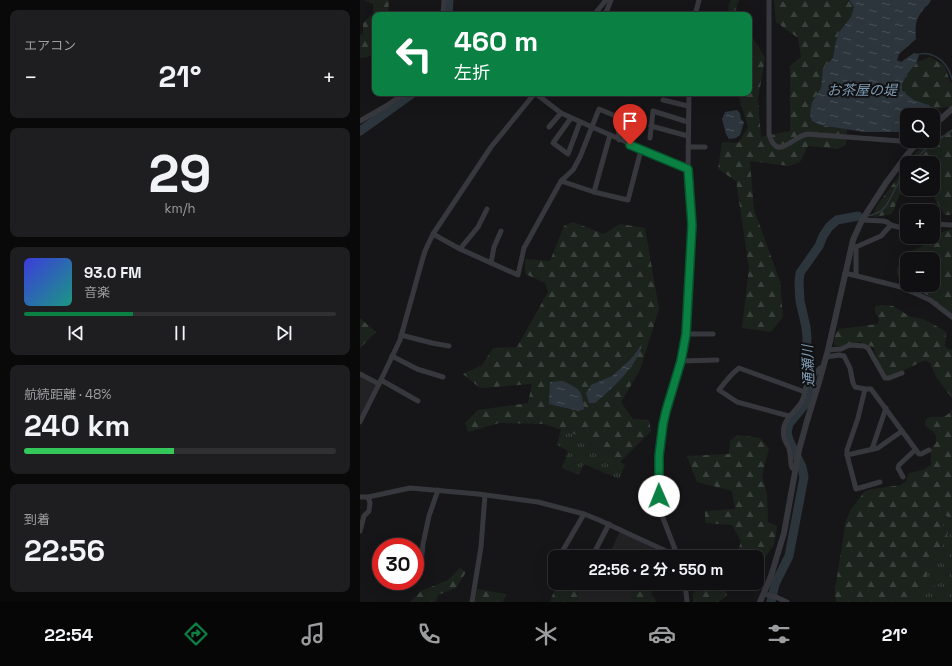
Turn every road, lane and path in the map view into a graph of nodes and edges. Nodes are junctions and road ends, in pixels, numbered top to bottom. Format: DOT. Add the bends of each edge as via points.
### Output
graph roads {
  1 [pos="444,0"];
  2 [pos="606,0"];
  3 [pos="611,0"];
  4 [pos="700,0"];
  5 [pos="769,0"];
  6 [pos="443,12"];
  7 [pos="596,12"];
  8 [pos="606,12"];
  9 [pos="696,12"];
  10 [pos="401,96"];
  11 [pos="533,96"];
  12 [pos="539,96"];
  13 [pos="689,96"];
  14 [pos="663,100"];
  15 [pos="688,106"];
  16 [pos="952,109"];
  17 [pos="561,113"];
  18 [pos="572,118"];
  19 [pos="940,120"];
  20 [pos="360,121"];
  21 [pos="580,122"];
  22 [pos="688,122"];
  23 [pos="652,126"];
  24 [pos="549,127"];
  25 [pos="592,128"];
  26 [pos="610,136"];
  27 [pos="688,136"];
  28 [pos="650,138"];
  29 [pos="619,140"];
  30 [pos="900,141"];
  31 [pos="688,147"];
  32 [pos="705,147"];
  33 [pos="913,148"];
  34 [pos="641,150"];
  35 [pos="688,169"];
  36 [pos="561,181"];
  37 [pos="594,192"];
  38 [pos="487,209"];
  39 [pos="862,220"];
  40 [pos="940,224"];
  41 [pos="891,225"];
  42 [pos="952,225"];
  43 [pos="900,227"];
  44 [pos="501,231"];
  45 [pos="433,234"];
  46 [pos="853,248"];
  47 [pos="460,250"];
  48 [pos="491,263"];
  49 [pos="845,273"];
  50 [pos="856,275"];
  51 [pos="952,317"];
  52 [pos="686,334"];
  53 [pos="713,334"];
  54 [pos="401,335"];
  55 [pos="448,346"];
  56 [pos="828,350"];
  57 [pos="392,356"];
  58 [pos="826,357"];
  59 [pos="717,360"];
  60 [pos="681,361"];
  61 [pos="823,368"];
  62 [pos="902,373"];
  63 [pos="360,374"];
  64 [pos="443,377"];
  65 [pos="810,380"];
  66 [pos="380,382"];
  67 [pos="819,382"];
  68 [pos="865,389"];
  69 [pos="805,392"];
  70 [pos="418,401"];
  71 [pos="886,408"];
  72 [pos="789,416"];
  73 [pos="360,422"];
  74 [pos="902,431"];
  75 [pos="872,449"];
  76 [pos="915,450"];
  77 [pos="929,450"];
  78 [pos="847,455"];
  79 [pos="796,467"];
  80 [pos="903,476"];
  81 [pos="880,482"];
  82 [pos="438,490"];
  83 [pos="485,495"];
  84 [pos="360,497"];
  85 [pos="368,498"];
  86 [pos="584,514"];
  87 [pos="609,524"];
  88 [pos="360,531"];
  89 [pos="424,539"];
  90 [pos="563,550"];
  91 [pos="596,550"];
  92 [pos="664,550"];
  93 [pos="675,550"];
  94 [pos="686,590"];
  95 [pos="766,595"];
  96 [pos="472,602"];
  97 [pos="687,602"];
  98 [pos="760,602"];
  99 [pos="787,602"];
  1 -- 6 [label="street"];
  2 -- 7 [label="street"];
  3 -- 8 [label="street"];
  4 -- 9 [label="street"];
  5 -- 30 [label="street" via="769,134 773,144 782,147 807,134"];
  10 -- 20 [label="street"];
  11 -- 45 [label="street" via="491,147"];
  12 -- 17 [label="street"];
  13 -- 15 [label="street"];
  14 -- 15 [label="street"];
  15 -- 22 [label="street"];
  16 -- 19 [label="street"];
  17 -- 18 [label="street"];
  17 -- 24 [label="street"];
  18 -- 21 [label="street"];
  18 -- 21 [label="street" via="553,143 568,154"];
  21 -- 25 [label="street"];
  22 -- 23 [label="street" via="653,111"];
  22 -- 27 [label="street"];
  23 -- 27 [label="street"];
  23 -- 28 [label="street"];
  25 -- 26 [label="street"];
  25 -- 29 [label="street" via="599,109 618,117"];
  25 -- 36 [label="street" via="573,170"];
  26 -- 29 [label="street"];
  26 -- 37 [label="street"];
  27 -- 31 [label="street"];
  29 -- 34 [label="street"];
  31 -- 32 [label="street"];
  31 -- 35 [label="street"];
  33 -- 39 [label="street"];
  34 -- 35 [label="street"];
  34 -- 37 [label="street" via="628,200"];
  35 -- 52 [label="street" via="692,225"];
  36 -- 37 [label="street"];
  36 -- 48 [label="street" via="524,248 518,275"];
  38 -- 47 [label="street" via="478,227"];
  39 -- 41 [label="street" via="883,221"];
  39 -- 46 [label="street" via="855,234"];
  40 -- 42 [label="street"];
  41 -- 43 [label="street"];
  41 -- 46 [label="street" via="881,236"];
  44 -- 48 [label="street"];
  45 -- 47 [label="street"];
  45 -- 54 [label="street" via="425,251"];
  46 -- 49 [label="street"];
  46 -- 50 [label="street"];
  47 -- 48 [label="street"];
  49 -- 50 [label="street"];
  49 -- 56 [label="street"];
  50 -- 51 [label="street" via="900,287 930,300"];
  52 -- 53 [label="street"];
  52 -- 60 [label="street"];
  54 -- 55 [label="street"];
  54 -- 57 [label="street"];
  56 -- 58 [label="street"];
  56 -- 62 [label="street" via="864,346 868,348 885,378"];
  57 -- 64 [label="street" via="417,369"];
  57 -- 66 [label="street"];
  58 -- 61 [label="street"];
  58 -- 68 [label="street" via="844,356 855,387"];
  59 -- 60 [label="street"];
  60 -- 93 [label="street" via="666,411 659,456 661,513"];
  61 -- 65 [label="street" via="820,368"];
  61 -- 67 [label="street"];
  63 -- 66 [label="street"];
  65 -- 67 [label="street"];
  65 -- 69 [label="street"];
  66 -- 70 [label="street"];
  66 -- 73 [label="street"];
  67 -- 79 [label="street"];
  68 -- 71 [label="street" via="871,389"];
  68 -- 78 [label="street"];
  69 -- 72 [label="street" via="802,402"];
  69 -- 72 [label="street" via="739,368 719,390 737,402"];
  71 -- 74 [label="street"];
  71 -- 75 [label="street"];
  72 -- 79 [label="street" via="784,425 784,436 790,450 790,464 792,468"];
  74 -- 75 [label="street" via="878,448"];
  74 -- 76 [label="street"];
  75 -- 78 [label="street"];
  76 -- 77 [label="street" via="920,455"];
  76 -- 80 [label="street" via="898,465"];
  78 -- 81 [label="street" via="856,489"];
  79 -- 95 [label="street" via="784,533"];
  82 -- 83 [label="street"];
  82 -- 85 [label="street" via="410,488"];
  82 -- 89 [label="street"];
  83 -- 86 [label="street" via="538,502"];
  83 -- 96 [label="street" via="481,547"];
  84 -- 85 [label="street"];
  85 -- 88 [label="street" via="369,511 364,516"];
  86 -- 87 [label="street"];
  86 -- 90 [label="street"];
  87 -- 91 [label="street"];
  87 -- 92 [label="street"];
  94 -- 97 [label="street"];
  95 -- 98 [label="street"];
  95 -- 99 [label="street"];
}
